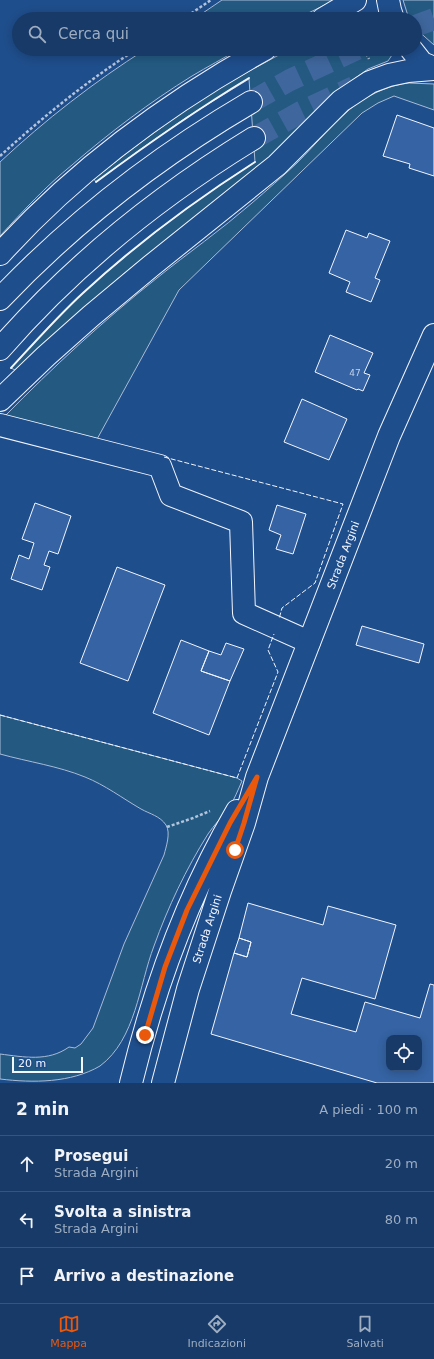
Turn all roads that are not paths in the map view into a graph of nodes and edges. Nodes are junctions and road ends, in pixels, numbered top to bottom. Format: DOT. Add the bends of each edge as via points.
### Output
graph roads {
  1 [pos="355,0"];
  2 [pos="388,0"];
  3 [pos="336,12"];
  4 [pos="391,12"];
  5 [pos="253,56"];
  6 [pos="416,56"];
  7 [pos="434,68"];
  8 [pos="251,102"];
  9 [pos="254,138"];
  10 [pos="0,254"];
  11 [pos="0,299"];
  12 [pos="434,335"];
  13 [pos="0,349"];
  14 [pos="0,400"];
  15 [pos="1,425"];
  16 [pos="309,642"];
  17 [pos="257,777"];
  18 [pos="132,1083"];
  19 [pos="163,1083"];
  1 -- 3 [label="main road"];
  2 -- 4 [label="main road"];
  5 -- 10 [label="main road" via="186,96 115,147 52,201"];
  6 -- 7 [label="main road" via="422,63"];
  7 -- 14 [label="main road" via="388,75 370,82 341,102 277,165 91,316"];
  8 -- 11 [label="main road" via="187,141 120,189 48,251"];
  9 -- 13 [label="main road" via="187,181 115,236 55,291"];
  12 -- 16 [label="main road, Strada Argini" via="387,442"];
  15 -- 16 [label="main road" via="160,466 171,495 241,522 244,613"];
  16 -- 17 [label="main road, Strada Argini"];
  17 -- 18 [label="main road, Strada Argini" via="227,829 175,939"];
  17 -- 19 [label="main road, Strada Argini" via="188,989"];
}
